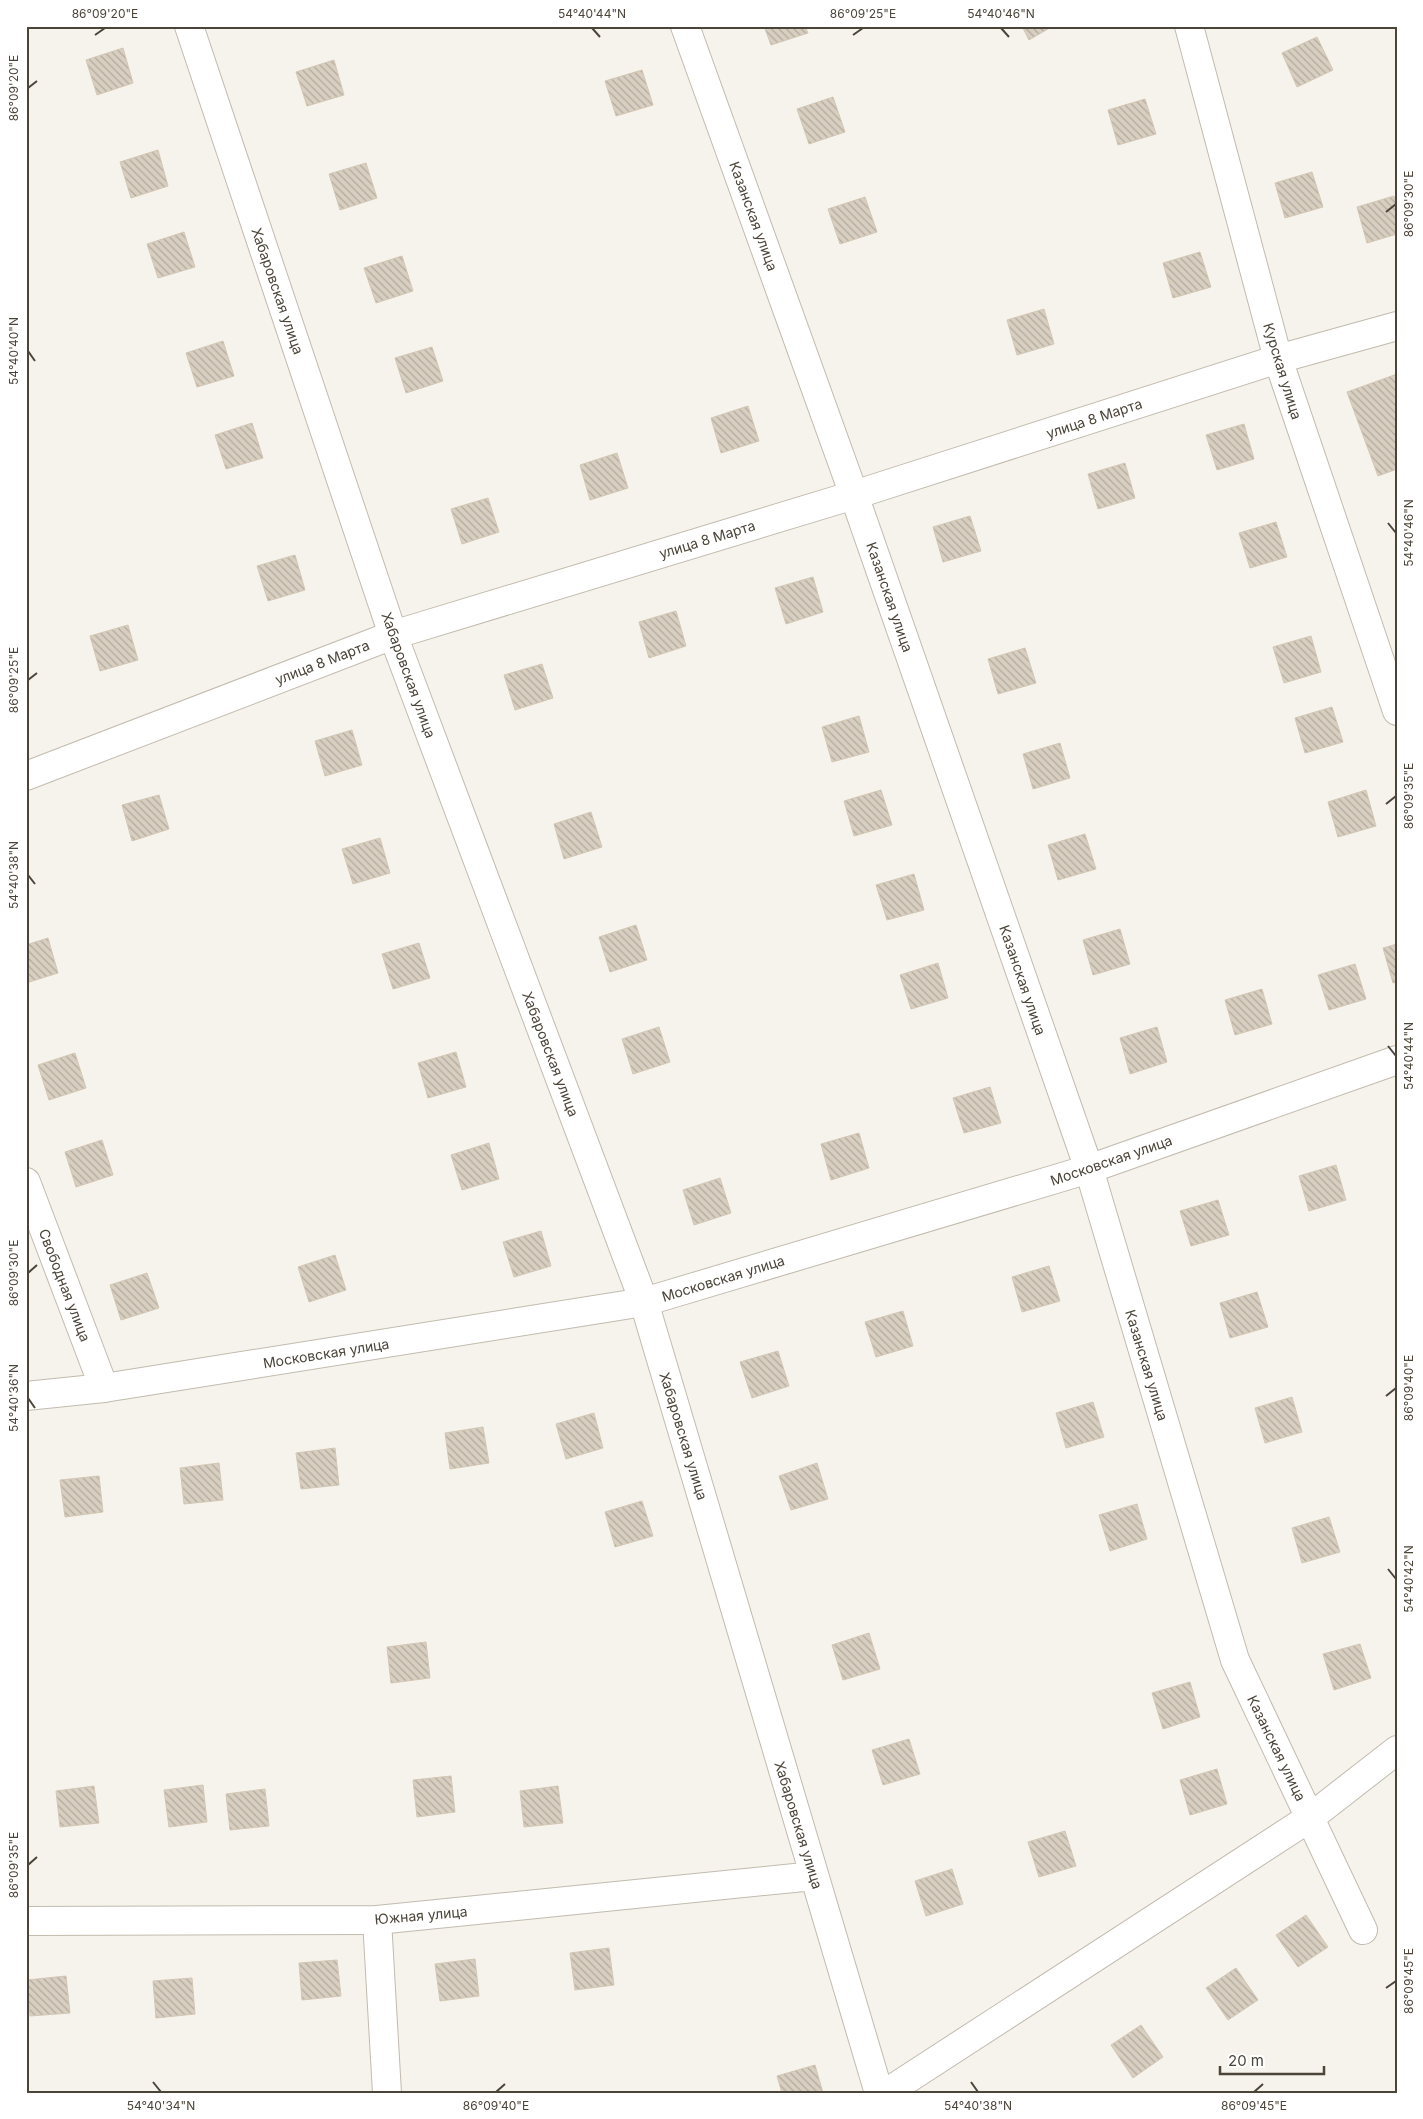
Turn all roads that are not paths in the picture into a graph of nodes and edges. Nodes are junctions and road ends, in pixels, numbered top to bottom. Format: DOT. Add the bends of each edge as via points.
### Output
graph roads {
  1 [pos="189,26"];
  2 [pos="685,26"];
  3 [pos="1189,26"];
  4 [pos="1397,326"];
  5 [pos="1278,358"];
  6 [pos="854,495"];
  7 [pos="393,635"];
  8 [pos="1397,711"];
  9 [pos="26,776"];
  10 [pos="1397,1060"];
  11 [pos="1089,1169"];
  12 [pos="26,1182"];
  13 [pos="644,1302"];
  14 [pos="104,1388"];
  15 [pos="26,1396"];
  16 [pos="1397,1750"];
  17 [pos="1311,1817"];
  18 [pos="814,1876"];
  19 [pos="377,1920"];
  20 [pos="26,1921"];
  21 [pos="1363,1930"];
  22 [pos="387,2093"];
  23 [pos="879,2093"];
  24 [pos="886,2093"];
  1 -- 7 [label="street, Хабаровская улица"];
  2 -- 6 [label="street, Казанская улица"];
  3 -- 5 [label="street, Курская улица"];
  4 -- 5 [label="street, улица 8 Марта"];
  5 -- 6 [label="street, улица 8 Марта"];
  5 -- 8 [label="street, Курская улица"];
  6 -- 7 [label="street, улица 8 Марта"];
  6 -- 11 [label="street, Казанская улица"];
  7 -- 9 [label="street, улица 8 Марта"];
  7 -- 13 [label="street, Хабаровская улица"];
  10 -- 11 [label="street, Московская улица"];
  11 -- 13 [label="street, Московская улица"];
  11 -- 17 [label="street, Казанская улица" via="1235,1660"];
  12 -- 14 [label="street, Свободная улица"];
  13 -- 14 [label="street, Московская улица"];
  13 -- 18 [label="street, Хабаровская улица"];
  14 -- 15 [label="street, Московская улица"];
  16 -- 17 [label="street"];
  17 -- 21 [label="street, Казанская улица"];
  17 -- 24 [label="street"];
  18 -- 19 [label="street, Южная улица"];
  18 -- 23 [label="street, Хабаровская улица"];
  19 -- 20 [label="street, Южная улица"];
  19 -- 22 [label="street"];
}
